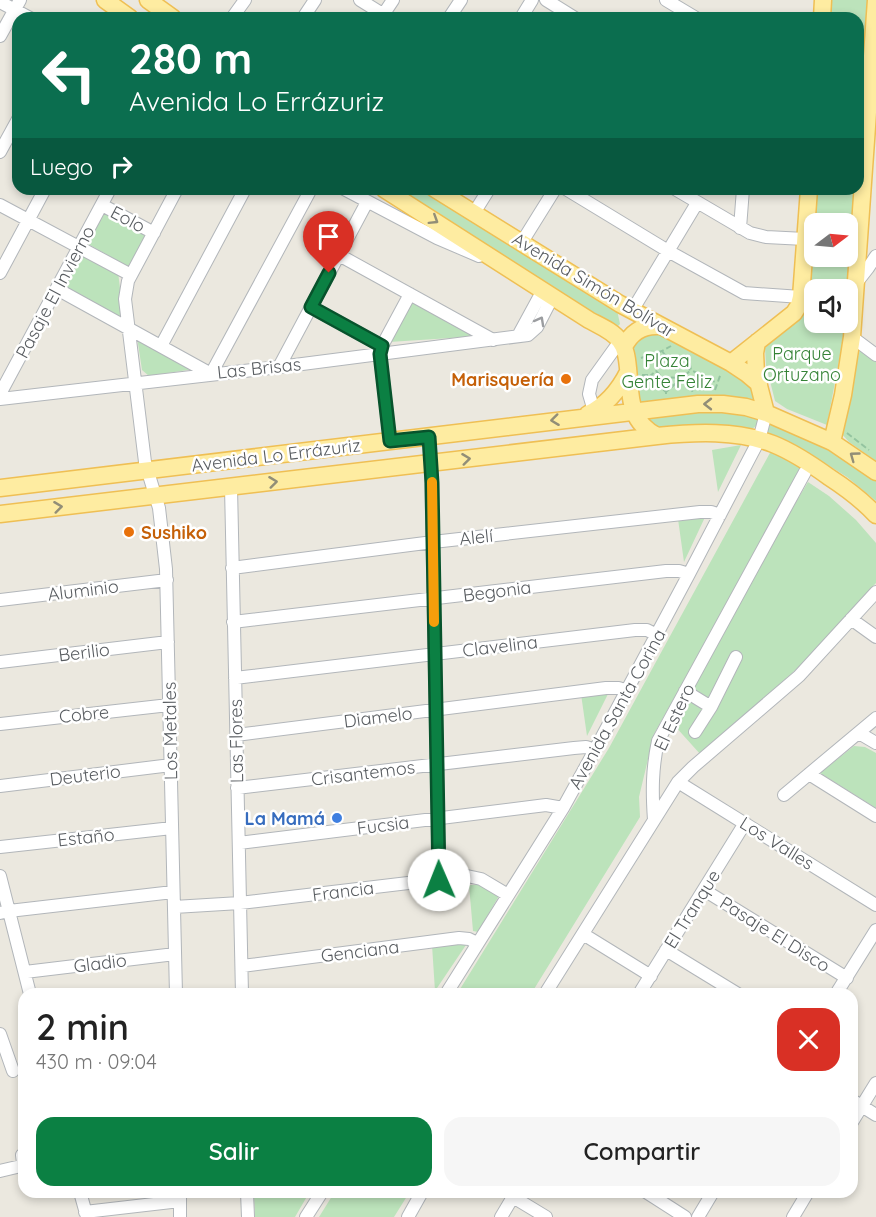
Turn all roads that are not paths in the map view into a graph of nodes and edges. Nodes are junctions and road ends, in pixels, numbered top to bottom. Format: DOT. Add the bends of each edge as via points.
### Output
graph roads {
  1 [pos="105,0"];
  2 [pos="360,0"];
  3 [pos="546,0"];
  4 [pos="666,0"];
  5 [pos="876,0"];
  6 [pos="0,2"];
  7 [pos="17,5"];
  8 [pos="122,12"];
  9 [pos="380,12"];
  10 [pos="566,12"];
  11 [pos="686,12"];
  12 [pos="12,14"];
  13 [pos="0,36"];
  14 [pos="12,129"];
  15 [pos="0,152"];
  16 [pos="864,178"];
  17 [pos="42,195"];
  18 [pos="107,195"];
  19 [pos="174,195"];
  20 [pos="242,195"];
  21 [pos="308,195"];
  22 [pos="355,195"];
  23 [pos="394,195"];
  24 [pos="445,195"];
  25 [pos="485,195"];
  26 [pos="551,195"];
  27 [pos="576,195"];
  28 [pos="685,195"];
  29 [pos="743,195"];
  30 [pos="809,195"];
  31 [pos="863,195"];
  32 [pos="367,202"];
  33 [pos="697,202"];
  34 [pos="0,205"];
  35 [pos="102,205"];
  36 [pos="474,213"];
  37 [pos="807,213"];
  38 [pos="28,220"];
  39 [pos="740,228"];
  40 [pos="153,233"];
  41 [pos="804,239"];
  42 [pos="522,242"];
  43 [pos="79,247"];
  44 [pos="668,251"];
  45 [pos="804,254"];
  46 [pos="339,255"];
  47 [pos="876,256"];
  48 [pos="498,261"];
  49 [pos="0,273"];
  50 [pos="131,275"];
  51 [pos="857,279"];
  52 [pos="858,281"];
  53 [pos="57,289"];
  54 [pos="548,293"];
  55 [pos="410,294"];
  56 [pos="801,297"];
  57 [pos="311,307"];
  58 [pos="626,308"];
  59 [pos="659,326"];
  60 [pos="129,328"];
  61 [pos="852,333"];
  62 [pos="852,337"];
  63 [pos="493,340"];
  64 [pos="757,342"];
  65 [pos="161,346"];
  66 [pos="381,350"];
  67 [pos="626,355"];
  68 [pos="876,355"];
  69 [pos="727,365"];
  70 [pos="279,366"];
  71 [pos="211,374"];
  72 [pos="136,383"];
  73 [pos="759,384"];
  74 [pos="0,396"];
  75 [pos="633,411"];
  76 [pos="766,413"];
  77 [pos="588,414"];
  78 [pos="657,436"];
  79 [pos="429,437"];
  80 [pos="390,441"];
  81 [pos="766,442"];
  82 [pos="832,442"];
  83 [pos="431,463"];
  84 [pos="148,470"];
  85 [pos="805,472"];
  86 [pos="876,472"];
  87 [pos="231,487"];
  88 [pos="0,488"];
  89 [pos="156,496"];
  90 [pos="0,514"];
  91 [pos="720,515"];
  92 [pos="876,515"];
  93 [pos="433,542"];
  94 [pos="232,568"];
  95 [pos="690,574"];
  96 [pos="167,580"];
  97 [pos="876,592"];
  98 [pos="434,598"];
  99 [pos="0,600"];
  100 [pos="851,619"];
  101 [pos="234,622"];
  102 [pos="657,635"];
  103 [pos="876,637"];
  104 [pos="168,642"];
  105 [pos="434,654"];
  106 [pos="736,657"];
  107 [pos="0,662"];
  108 [pos="235,678"];
  109 [pos="627,691"];
  110 [pos="685,691"];
  111 [pos="169,705"];
  112 [pos="711,706"];
  113 [pos="436,710"];
  114 [pos="876,718"];
  115 [pos="0,723"];
  116 [pos="695,732"];
  117 [pos="859,733"];
  118 [pos="236,735"];
  119 [pos="876,743"];
  120 [pos="595,750"];
  121 [pos="437,764"];
  122 [pos="171,765"];
  123 [pos="809,774"];
  124 [pos="678,782"];
  125 [pos="0,786"];
  126 [pos="237,788"];
  127 [pos="784,795"];
  128 [pos="562,808"];
  129 [pos="876,816"];
  130 [pos="437,819"];
  131 [pos="654,820"];
  132 [pos="745,823"];
  133 [pos="172,828"];
  134 [pos="239,843"];
  135 [pos="0,847"];
  136 [pos="0,876"];
  137 [pos="439,880"];
  138 [pos="704,890"];
  139 [pos="173,892"];
  140 [pos="508,895"];
  141 [pos="240,903"];
  142 [pos="876,905"];
  143 [pos="174,907"];
  144 [pos="4,912"];
  145 [pos="876,930"];
  146 [pos="583,934"];
  147 [pos="477,943"];
  148 [pos="666,950"];
  149 [pos="175,954"];
  150 [pos="242,966"];
  151 [pos="25,972"];
  152 [pos="651,976"];
  153 [pos="846,978"];
  154 [pos="29,988"];
  155 [pos="176,988"];
  156 [pos="242,988"];
  157 [pos="450,988"];
  158 [pos="549,988"];
  159 [pos="643,988"];
  160 [pos="728,988"];
  161 [pos="840,988"];
  162 [pos="0,1034"];
  163 [pos="13,1071"];
  164 [pos="876,1083"];
  165 [pos="858,1102"];
  166 [pos="858,1104"];
  167 [pos="876,1115"];
  168 [pos="18,1167"];
  169 [pos="0,1171"];
  170 [pos="18,1174"];
  171 [pos="0,1178"];
  172 [pos="82,1198"];
  173 [pos="174,1198"];
  174 [pos="180,1198"];
  175 [pos="247,1198"];
  176 [pos="318,1198"];
  177 [pos="419,1198"];
  178 [pos="513,1198"];
  179 [pos="519,1198"];
  180 [pos="656,1198"];
  181 [pos="709,1198"];
  182 [pos="804,1198"];
  183 [pos="86,1214"];
  184 [pos="180,1217"];
  185 [pos="248,1217"];
  186 [pos="306,1217"];
  187 [pos="408,1217"];
  188 [pos="501,1217"];
  189 [pos="546,1217"];
  190 [pos="686,1217"];
  191 [pos="698,1217"];
  192 [pos="793,1217"];
  1 -- 8 [label="main road"];
  2 -- 9 [label="street"];
  3 -- 10 [label="street"];
  4 -- 11 [label="street"];
  5 -- 16 [label="main road"];
  6 -- 7 [label="street"];
  12 -- 13 [label="street"];
  14 -- 15 [label="street"];
  17 -- 38 [label="street"];
  18 -- 35 [label="street, Pasaje El Invierno"];
  19 -- 40 [label="street, Los Metales"];
  20 -- 65 [label="street"];
  21 -- 71 [label="street"];
  22 -- 32 [label="street"];
  23 -- 48 [label="main road, Avenida Simón Bolívar, one-way"];
  24 -- 36 [label="main road, Avenida Simón Bolívar"];
  25 -- 36 [label="street"];
  26 -- 42 [label="street"];
  27 -- 44 [label="street"];
  28 -- 33 [label="street"];
  29 -- 39 [label="street"];
  30 -- 37 [label="main road"];
  31 -- 51 [label="main road"];
  32 -- 46 [label="street"];
  32 -- 48 [label="street" via="448,244"];
  33 -- 39 [label="street"];
  33 -- 44 [label="street"];
  34 -- 38 [label="street"];
  35 -- 40 [label="street, Eolo"];
  35 -- 43 [label="street, Pasaje El Invierno"];
  36 -- 42 [label="main road, Avenida Simón Bolívar"];
  38 -- 43 [label="street"];
  38 -- 49 [label="street"];
  39 -- 41 [label="street" via="761,237"];
  40 -- 50 [label="street, Los Metales"];
  42 -- 58 [label="main road, Avenida Simón Bolívar"];
  43 -- 50 [label="street"];
  43 -- 53 [label="street, Pasaje El Invierno"];
  44 -- 56 [label="street" via="744,293"];
  44 -- 58 [label="street"];
  45 -- 56 [label="main road"];
  46 -- 55 [label="street"];
  46 -- 57 [label="street"];
  47 -- 52 [label="street"];
  48 -- 54 [label="main road, Avenida Simón Bolívar"];
  50 -- 60 [label="street, Los Metales" via="125,299"];
  53 -- 60 [label="street"];
  53 -- 74 [label="street, Pasaje El Invierno"];
  54 -- 63 [label="street, Las Brisas" via="518,336"];
  54 -- 67 [label="main road, Avenida Simón Bolívar" via="589,320"];
  55 -- 63 [label="street"];
  55 -- 66 [label="street"];
  56 -- 64 [label="main road" via="797,310"];
  57 -- 66 [label="street"];
  57 -- 70 [label="street"];
  58 -- 59 [label="main road, Avenida Simón Bolívar"];
  58 -- 67 [label="main road" via="625,325 620,332"];
  59 -- 67 [label="main road" via="638,330 630,338"];
  59 -- 69 [label="main road, Avenida Simón Bolívar"];
  60 -- 65 [label="street"];
  60 -- 72 [label="street, Los Metales"];
  61 -- 62 [label="main road"];
  62 -- 68 [label="street"];
  62 -- 82 [label="main road"];
  63 -- 66 [label="street, Las Brisas"];
  64 -- 69 [label="main road"];
  64 -- 73 [label="main road"];
  65 -- 71 [label="street"];
  66 -- 70 [label="street, Las Brisas"];
  66 -- 80 [label="street"];
  67 -- 75 [label="main road"];
  67 -- 77 [label="main road" via="613,396"];
  67 -- 77 [label="street" via="592,380"];
  69 -- 73 [label="main road, Avenida Simón Bolívar"];
  70 -- 71 [label="street, Las Brisas"];
  71 -- 72 [label="street, Las Brisas"];
  72 -- 74 [label="street, Las Brisas"];
  72 -- 84 [label="street, Los Metales"];
  73 -- 76 [label="main road"];
  76 -- 75 [label="main road, Avenida Lo Errázuriz, one-way" via="723,404"];
  75 -- 77 [label="main road, Avenida Lo Errázuriz"];
  75 -- 78 [label="main road" via="644,428"];
  76 -- 81 [label="street, Avenida Santa Corina"];
  76 -- 82 [label="main road, Avenida Lo Errázuriz"];
  77 -- 79 [label="main road, Avenida Lo Errázuriz, one-way"];
  78 -- 81 [label="main road, Avenida Lo Errázuriz" via="720,434"];
  83 -- 78 [label="main road, Avenida Lo Errázuriz, one-way"];
  79 -- 80 [label="main road, Avenida Lo Errázuriz"];
  79 -- 83 [label="street"];
  80 -- 84 [label="main road, Avenida Lo Errázuriz"];
  81 -- 91 [label="street, Avenida Santa Corina"];
  81 -- 92 [label="main road, Avenida Lo Errázuriz" via="793,453 845,488"];
  86 -- 82 [label="main road, Avenida Lo Errázuriz, one-way"];
  87 -- 83 [label="main road, Avenida Lo Errázuriz, one-way"];
  83 -- 93 [label="street"];
  84 -- 88 [label="main road, Avenida Lo Errázuriz"];
  84 -- 89 [label="street, Los Metales"];
  85 -- 110 [label="street, El Estero"];
  87 -- 89 [label="main road, Avenida Lo Errázuriz"];
  87 -- 94 [label="street, Las Flores"];
  90 -- 89 [label="main road, Avenida Lo Errázuriz, one-way"];
  89 -- 96 [label="street, Los Metales"];
  91 -- 93 [label="street, Alelí" via="700,512"];
  91 -- 95 [label="street, Avenida Santa Corina"];
  93 -- 94 [label="street, Alelí"];
  93 -- 98 [label="street"];
  94 -- 101 [label="street, Las Flores"];
  95 -- 98 [label="street, Begonia" via="673,570"];
  95 -- 102 [label="street, Avenida Santa Corina"];
  96 -- 99 [label="street, Aluminio"];
  96 -- 104 [label="street, Los Metales"];
  97 -- 100 [label="street"];
  98 -- 101 [label="street, Begonia"];
  98 -- 105 [label="street"];
  100 -- 103 [label="street"];
  100 -- 124 [label="street" via="799,676"];
  101 -- 108 [label="street, Las Flores"];
  102 -- 105 [label="street, Clavelina" via="635,630"];
  102 -- 109 [label="street, Avenida Santa Corina"];
  104 -- 107 [label="street, Berilio"];
  104 -- 111 [label="street, Los Metales"];
  105 -- 108 [label="street, Clavelina"];
  105 -- 113 [label="street"];
  106 -- 112 [label="street"];
  108 -- 118 [label="street, Las Flores"];
  109 -- 113 [label="street, Diamelo" via="612,688"];
  109 -- 120 [label="street, Avenida Santa Corina"];
  110 -- 112 [label="street"];
  110 -- 131 [label="street, El Estero" via="658,741 652,781"];
  111 -- 115 [label="street, Cobre"];
  111 -- 122 [label="street, Los Metales"];
  112 -- 116 [label="street"];
  113 -- 118 [label="street, Diamelo"];
  113 -- 121 [label="street"];
  114 -- 117 [label="street"];
  117 -- 119 [label="street"];
  117 -- 123 [label="street"];
  118 -- 126 [label="street, Las Flores"];
  120 -- 121 [label="street, Crisantemos" via="580,747"];
  120 -- 128 [label="street, Avenida Santa Corina"];
  121 -- 126 [label="street, Crisantemos"];
  121 -- 130 [label="street"];
  122 -- 125 [label="street, Deuterio"];
  122 -- 133 [label="street, Los Metales"];
  123 -- 127 [label="street"];
  123 -- 129 [label="street"];
  124 -- 131 [label="street"];
  124 -- 132 [label="street, Los Valles"];
  126 -- 134 [label="street, Las Flores"];
  128 -- 130 [label="street, Fucsia" via="546,805"];
  128 -- 140 [label="street, Avenida Santa Corina"];
  130 -- 134 [label="street, Fucsia"];
  130 -- 137 [label="street"];
  131 -- 146 [label="street"];
  132 -- 138 [label="street, El Tranque"];
  132 -- 142 [label="street, Los Valles"];
  133 -- 135 [label="street, Estaño"];
  133 -- 139 [label="street, Los Metales"];
  134 -- 141 [label="street, Las Flores"];
  136 -- 144 [label="street"];
  137 -- 140 [label="street, Francia" via="474,877"];
  137 -- 141 [label="street, Francia"];
  138 -- 148 [label="street, El Tranque"];
  138 -- 153 [label="street, Pasaje El Disco"];
  139 -- 143 [label="street, Los Metales"];
  139 -- 144 [label="street"];
  140 -- 147 [label="street, Avenida Santa Corina"];
  141 -- 143 [label="street, Francia"];
  141 -- 150 [label="street, Las Flores"];
  143 -- 149 [label="street, Los Metales"];
  144 -- 151 [label="street"];
  145 -- 153 [label="street"];
  146 -- 152 [label="street"];
  146 -- 158 [label="street"];
  147 -- 150 [label="street, Genciana" via="459,938"];
  147 -- 157 [label="street, Avenida Santa Corina"];
  148 -- 152 [label="street, El Tranque"];
  148 -- 160 [label="street"];
  149 -- 151 [label="street, Gladio"];
  149 -- 155 [label="street, Los Metales"];
  150 -- 156 [label="street, Las Flores"];
  151 -- 154 [label="street"];
  152 -- 159 [label="street, El Tranque"];
  153 -- 161 [label="street"];
  162 -- 163 [label="street"];
  164 -- 165 [label="street"];
  166 -- 167 [label="street"];
  168 -- 169 [label="street"];
  170 -- 171 [label="street"];
  172 -- 183 [label="street"];
  173 -- 183 [label="street"];
  174 -- 184 [label="street"];
  175 -- 185 [label="street"];
  176 -- 186 [label="street"];
  177 -- 187 [label="street"];
  178 -- 188 [label="street"];
  179 -- 189 [label="street"];
  180 -- 190 [label="street"];
  181 -- 191 [label="street"];
  182 -- 192 [label="street"];
}
